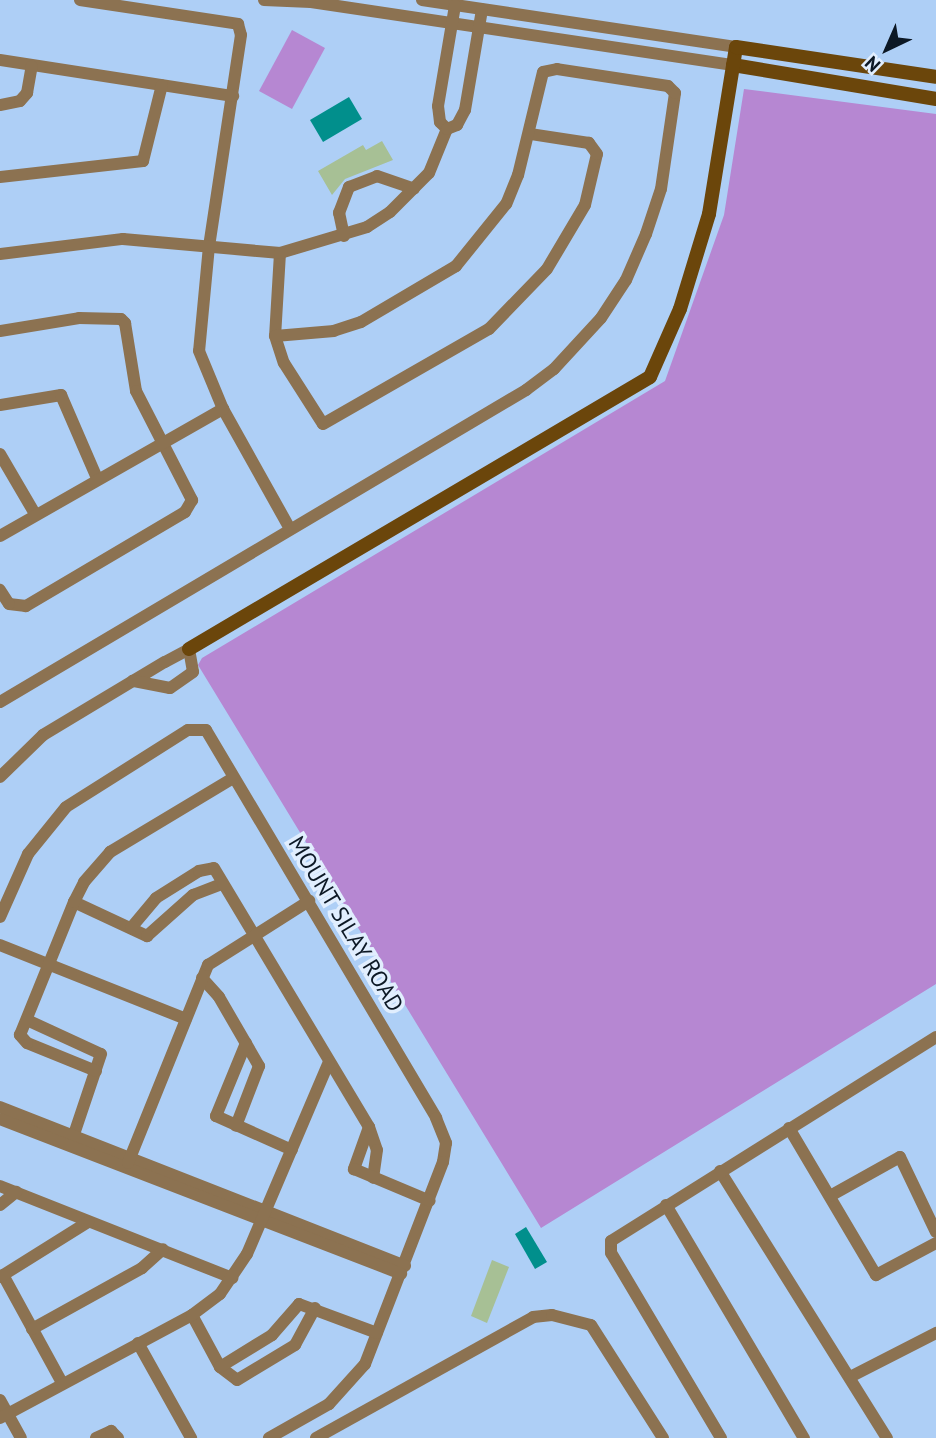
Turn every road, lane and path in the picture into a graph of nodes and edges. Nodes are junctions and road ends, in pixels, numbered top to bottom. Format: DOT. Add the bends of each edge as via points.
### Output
graph roads {
  1 [pos="80,0"];
  2 [pos="264,0"];
  3 [pos="422,0"];
  4 [pos="455,5"];
  5 [pos="482,9"];
  6 [pos="452,23"];
  7 [pos="479,27"];
  8 [pos="736,47"];
  9 [pos="0,60"];
  10 [pos="733,65"];
  11 [pos="32,66"];
  12 [pos="936,77"];
  13 [pos="162,85"];
  14 [pos="233,96"];
  15 [pos="936,99"];
  16 [pos="0,105"];
  17 [pos="447,130"];
  18 [pos="530,134"];
  19 [pos="0,177"];
  20 [pos="414,190"];
  21 [pos="344,236"];
  22 [pos="209,246"];
  23 [pos="281,253"];
  24 [pos="0,254"];
  25 [pos="0,331"];
  26 [pos="275,336"];
  27 [pos="0,405"];
  28 [pos="223,409"];
  29 [pos="159,442"];
  30 [pos="0,454"];
  31 [pos="97,478"];
  32 [pos="35,514"];
  33 [pos="290,529"];
  34 [pos="0,536"];
  35 [pos="0,590"];
  36 [pos="189,649"];
  37 [pos="133,681"];
  38 [pos="0,702"];
  39 [pos="0,777"];
  40 [pos="233,778"];
  41 [pos="222,884"];
  42 [pos="309,901"];
  43 [pos="74,902"];
  44 [pos="0,917"];
  45 [pos="131,928"];
  46 [pos="253,936"];
  47 [pos="0,945"];
  48 [pos="48,964"];
  49 [pos="202,978"];
  50 [pos="186,1019"];
  51 [pos="27,1020"];
  52 [pos="936,1037"];
  53 [pos="246,1043"];
  54 [pos="328,1064"];
  55 [pos="96,1071"];
  56 [pos="0,1107"];
  57 [pos="0,1119"];
  58 [pos="236,1126"];
  59 [pos="369,1127"];
  60 [pos="789,1128"];
  61 [pos="72,1142"];
  62 [pos="292,1150"];
  63 [pos="129,1162"];
  64 [pos="720,1171"];
  65 [pos="373,1178"];
  66 [pos="0,1186"];
  67 [pos="16,1192"];
  68 [pos="830,1196"];
  69 [pos="430,1201"];
  70 [pos="0,1205"];
  71 [pos="666,1205"];
  72 [pos="264,1215"];
  73 [pos="88,1222"];
  74 [pos="936,1232"];
  75 [pos="936,1243"];
  76 [pos="163,1248"];
  77 [pos="403,1270"];
  78 [pos="1,1276"];
  79 [pos="232,1278"];
  80 [pos="315,1308"];
  81 [pos="192,1315"];
  82 [pos="32,1329"];
  83 [pos="377,1333"];
  84 [pos="936,1333"];
  85 [pos="138,1343"];
  86 [pos="220,1367"];
  87 [pos="849,1377"];
  88 [pos="61,1381"];
  89 [pos="0,1400"];
  90 [pos="4,1416"];
  91 [pos="21,1438"];
  92 [pos="96,1438"];
  93 [pos="118,1438"];
  94 [pos="191,1438"];
  95 [pos="269,1438"];
  96 [pos="316,1438"];
  97 [pos="663,1438"];
  98 [pos="721,1438"];
  99 [pos="804,1438"];
  100 [pos="887,1438"];
  1 -- 14 [label="street" via="232,20 241,35"];
  2 -- 6 [label="street" via="312,2"];
  3 -- 4 [label="street"];
  4 -- 5 [label="street"];
  4 -- 6 [label="street"];
  5 -- 7 [label="street"];
  5 -- 8 [label="street"];
  6 -- 7 [label="street"];
  6 -- 17 [label="street" via="438,106 440,122"];
  7 -- 10 [label="street"];
  7 -- 17 [label="street" via="465,110 457,125"];
  8 -- 10 [label="street"];
  8 -- 12 [label="street"];
  9 -- 11 [label="street"];
  10 -- 15 [label="street"];
  10 -- 36 [label="street" via="709,214 680,309 650,377"];
  11 -- 13 [label="street"];
  11 -- 16 [label="street" via="27,93 20,101"];
  13 -- 14 [label="street"];
  13 -- 19 [label="street" via="143,161"];
  14 -- 22 [label="street"];
  17 -- 20 [label="street" via="438,159"];
  18 -- 26 [label="street" via="506,204 456,266 361,322 334,331"];
  18 -- 26 [label="street" via="594,146 593,179 585,205 547,269 489,329 323,424 284,363"];
  18 -- 33 [label="street" via="540,76 548,69 668,86 676,93 661,189 626,280 576,348 526,390"];
  20 -- 21 [label="street" via="390,212"];
  20 -- 21 [label="street" via="377,177 349,187 339,213"];
  21 -- 23 [label="street"];
  22 -- 23 [label="street"];
  22 -- 24 [label="street" via="123,239"];
  22 -- 28 [label="street" via="199,351"];
  23 -- 26 [label="street"];
  25 -- 29 [label="street" via="79,318 121,319 136,391"];
  27 -- 31 [label="street" via="61,395"];
  28 -- 29 [label="street"];
  28 -- 33 [label="street"];
  29 -- 31 [label="street"];
  29 -- 35 [label="street" via="192,500 185,512 26,606 9,604"];
  30 -- 32 [label="street"];
  31 -- 32 [label="street"];
  32 -- 34 [label="street"];
  33 -- 38 [label="street"];
  36 -- 37 [label="street"];
  36 -- 37 [label="street" via="192,672 170,688"];
  37 -- 39 [label="street" via="43,736"];
  40 -- 42 [label="street, MOUNT SILAY ROAD"];
  40 -- 43 [label="street" via="110,852 84,881"];
  40 -- 44 [label="street, MOUNT SILAY ROAD" via="206,730 188,730 66,807 28,854"];
  41 -- 45 [label="street" via="192,895 152,934"];
  41 -- 45 [label="street" via="214,868 204,868 149,904"];
  41 -- 46 [label="street"];
  42 -- 46 [label="street"];
  42 -- 69 [label="street, MOUNT SILAY ROAD" via="425,1098 446,1143"];
  43 -- 45 [label="street"];
  43 -- 48 [label="street"];
  46 -- 49 [label="street" via="216,957"];
  46 -- 54 [label="street"];
  47 -- 48 [label="street"];
  48 -- 50 [label="street"];
  48 -- 51 [label="street"];
  49 -- 50 [label="street"];
  49 -- 53 [label="street"];
  50 -- 63 [label="street"];
  51 -- 55 [label="street" via="98,1050 102,1056"];
  51 -- 55 [label="street" via="20,1035 27,1043"];
  52 -- 60 [label="street"];
  53 -- 58 [label="street" via="259,1066"];
  53 -- 58 [label="street" via="216,1112 222,1121"];
  54 -- 59 [label="street"];
  54 -- 62 [label="street"];
  55 -- 61 [label="street"];
  56 -- 61 [label="street"];
  57 -- 61 [label="street"];
  58 -- 62 [label="street"];
  59 -- 65 [label="street" via="377,1150"];
  59 -- 65 [label="street" via="353,1166 357,1174"];
  60 -- 64 [label="street"];
  60 -- 68 [label="street"];
  61 -- 63 [label="street"];
  62 -- 72 [label="street"];
  63 -- 72 [label="street"];
  64 -- 71 [label="street"];
  64 -- 87 [label="street"];
  65 -- 69 [label="street"];
  66 -- 67 [label="street"];
  67 -- 70 [label="street"];
  67 -- 73 [label="street"];
  68 -- 74 [label="street" via="900,1157"];
  68 -- 75 [label="street" via="876,1275"];
  69 -- 77 [label="street"];
  71 -- 98 [label="street" via="609,1245"];
  71 -- 99 [label="street"];
  72 -- 77 [label="street"];
  72 -- 79 [label="street"];
  73 -- 76 [label="street"];
  73 -- 78 [label="street"];
  76 -- 79 [label="street"];
  76 -- 82 [label="street" via="142,1268"];
  77 -- 83 [label="street"];
  78 -- 82 [label="street"];
  79 -- 81 [label="street" via="220,1294"];
  80 -- 83 [label="street"];
  80 -- 86 [label="street" via="295,1305 272,1335"];
  80 -- 86 [label="street" via="295,1345 284,1355 237,1380"];
  81 -- 85 [label="street"];
  81 -- 86 [label="street"];
  82 -- 88 [label="street"];
  83 -- 95 [label="street" via="365,1364 344,1392"];
  84 -- 87 [label="street"];
  85 -- 88 [label="street"];
  85 -- 94 [label="street"];
  87 -- 100 [label="street"];
  88 -- 90 [label="street"];
  89 -- 90 [label="street"];
  90 -- 91 [label="street"];
  92 -- 93 [label="street" via="111,1431"];
  96 -- 97 [label="street" via="533,1317 552,1315 591,1325"];
}
